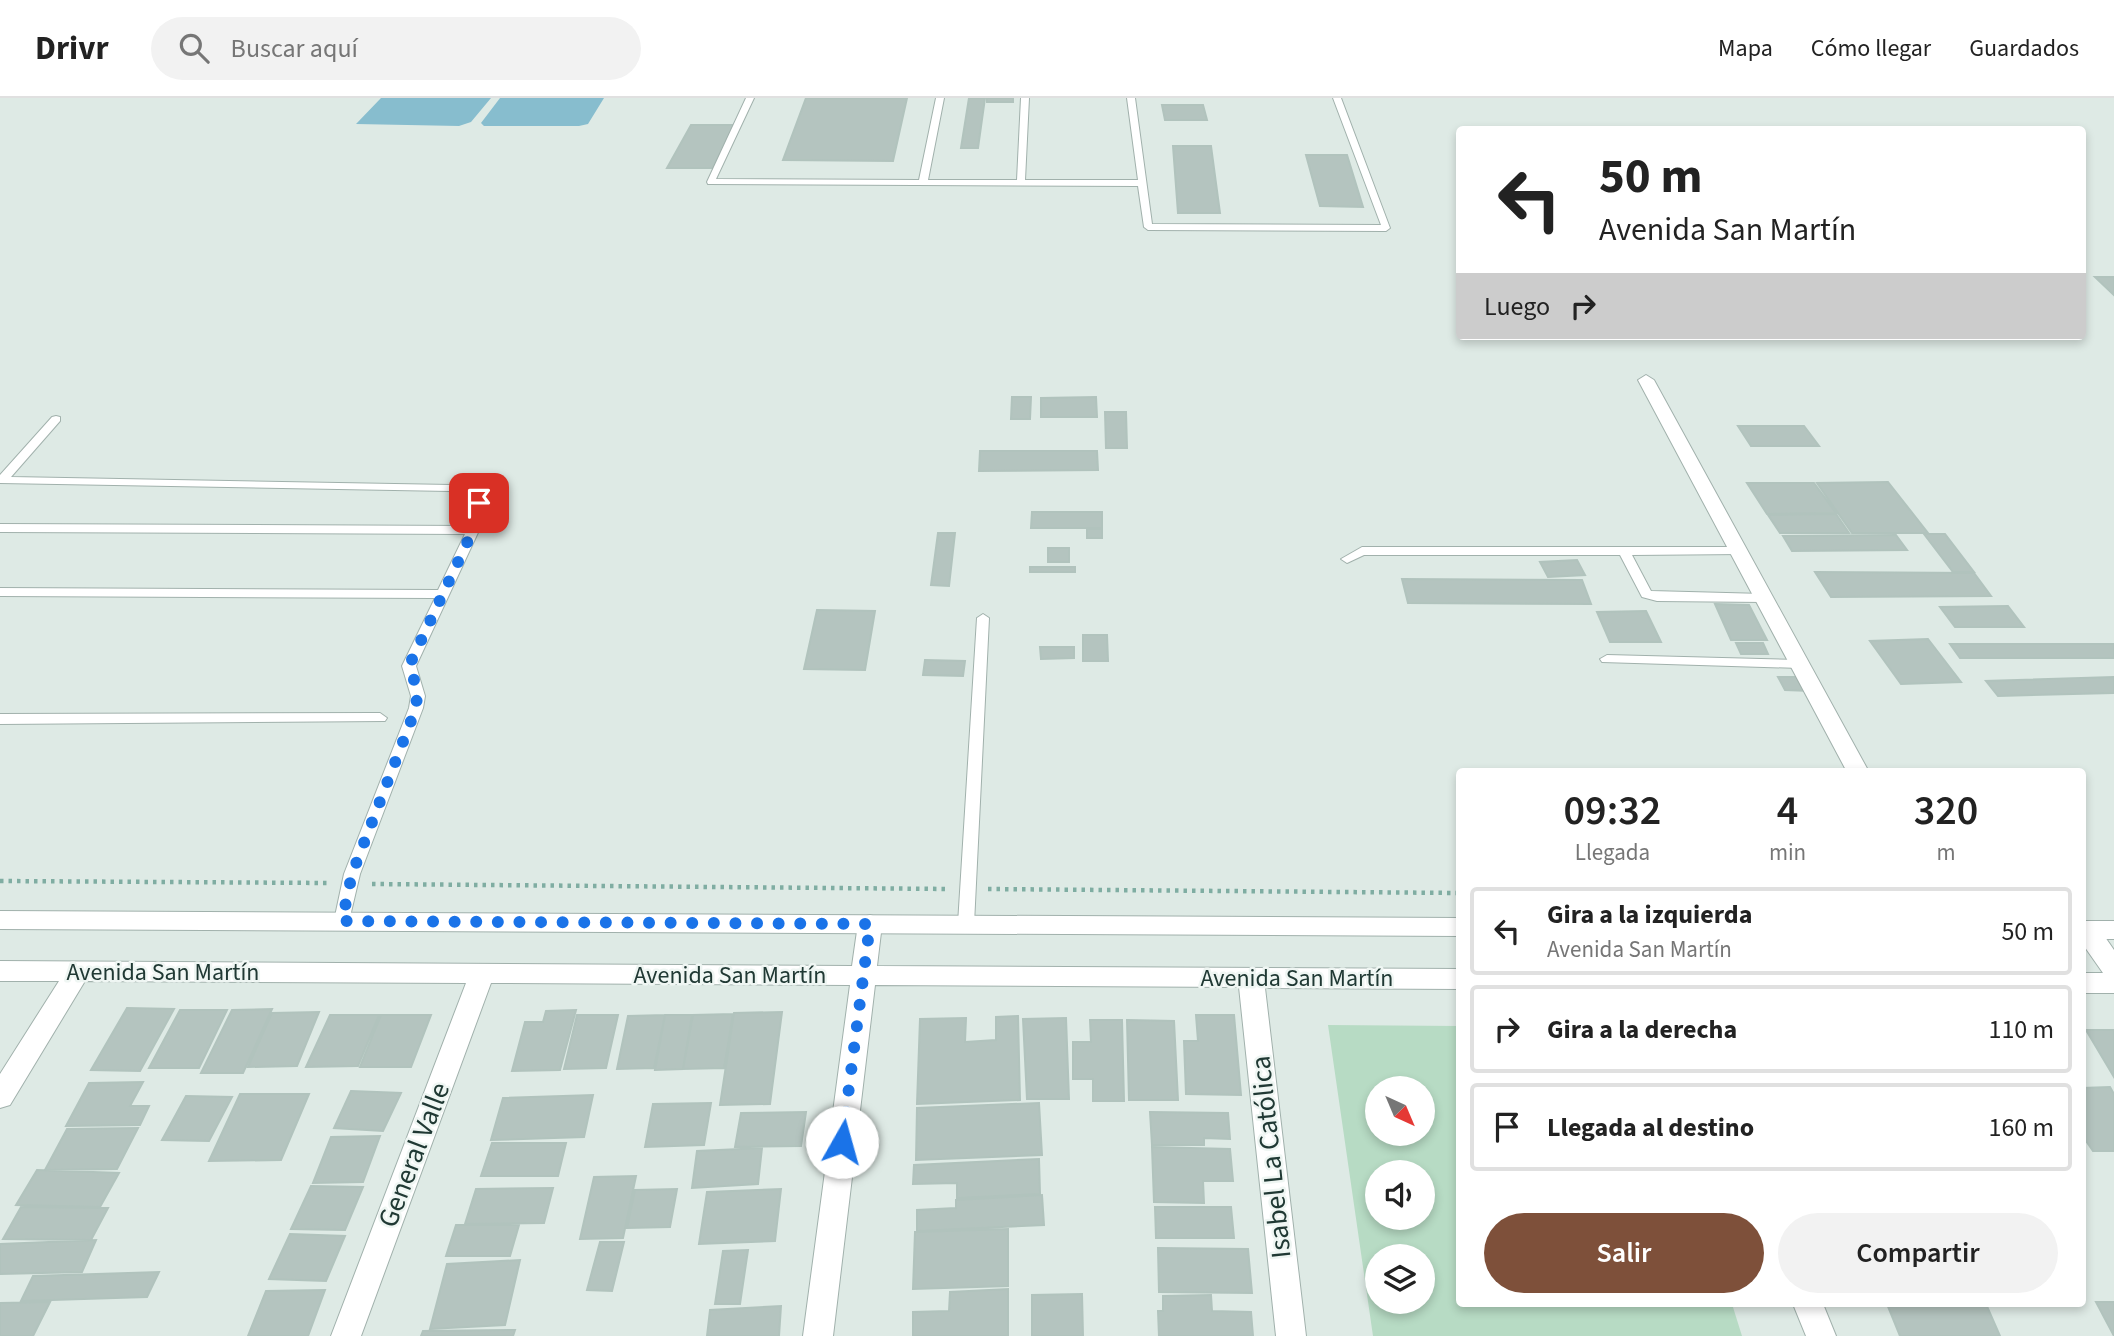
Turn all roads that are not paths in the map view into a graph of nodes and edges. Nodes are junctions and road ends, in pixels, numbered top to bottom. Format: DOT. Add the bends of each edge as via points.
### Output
graph roads {
  1 [pos="750,98"];
  2 [pos="940,98"];
  3 [pos="1025,98"];
  4 [pos="1131,98"];
  5 [pos="1336,98"];
  6 [pos="923,183"];
  7 [pos="1021,183"];
  8 [pos="1142,183"];
  9 [pos="1646,380"];
  10 [pos="56,419"];
  11 [pos="1,480"];
  12 [pos="0,528"];
  13 [pos="473,530"];
  14 [pos="1625,551"];
  15 [pos="1739,551"];
  16 [pos="1347,559"];
  17 [pos="0,592"];
  18 [pos="443,594"];
  19 [pos="1764,598"];
  20 [pos="983,618"];
  21 [pos="1607,659"];
  22 [pos="1800,664"];
  23 [pos="380,718"];
  24 [pos="0,719"];
  25 [pos="1856,768"];
  26 [pos="0,920"];
  27 [pos="342,921"];
  28 [pos="870,924"];
  29 [pos="966,924"];
  30 [pos="1456,927"];
  31 [pos="2086,930"];
  32 [pos="2114,930"];
  33 [pos="2086,931"];
  34 [pos="2114,970"];
  35 [pos="0,971"];
  36 [pos="78,972"];
  37 [pos="482,974"];
  38 [pos="864,976"];
  39 [pos="1251,978"];
  40 [pos="1456,979"];
  41 [pos="2086,983"];
  42 [pos="2114,983"];
  43 [pos="0,1097"];
  44 [pos="1809,1307"];
  45 [pos="346,1336"];
  46 [pos="818,1336"];
  47 [pos="1291,1336"];
  48 [pos="1821,1336"];
  1 -- 6 [label="lane" via="711,182"];
  2 -- 6 [label="lane"];
  3 -- 7 [label="lane"];
  4 -- 8 [label="lane"];
  5 -- 8 [label="lane" via="1386,228 1148,227"];
  6 -- 7 [label="lane"];
  7 -- 8 [label="lane"];
  9 -- 15 [label="street"];
  10 -- 11 [label="lane"];
  11 -- 13 [label="lane" via="451,488 470,494 479,503 482,511"];
  12 -- 13 [label="lane"];
  13 -- 18 [label="lane"];
  14 -- 15 [label="lane"];
  14 -- 16 [label="lane" via="1362,551"];
  14 -- 19 [label="lane" via="1646,594"];
  15 -- 19 [label="street"];
  17 -- 18 [label="lane"];
  18 -- 27 [label="lane" via="409,666 416,708 349,884"];
  19 -- 22 [label="street"];
  20 -- 29 [label="lane"];
  21 -- 22 [label="lane"];
  22 -- 25 [label="street"];
  23 -- 24 [label="lane"];
  26 -- 27 [label="street, Avenida San Martín"];
  27 -- 28 [label="street, Avenida San Martín"];
  28 -- 29 [label="street, Avenida San Martín"];
  28 -- 38 [label="street"];
  29 -- 30 [label="street, Avenida San Martín"];
  31 -- 32 [label="street"];
  33 -- 34 [label="street"];
  35 -- 36 [label="street, Avenida San Martín"];
  36 -- 37 [label="street, Avenida San Martín"];
  36 -- 43 [label="street"];
  37 -- 38 [label="street, Avenida San Martín"];
  37 -- 45 [label="street, General Valle"];
  38 -- 39 [label="street, Avenida San Martín"];
  38 -- 46 [label="street"];
  39 -- 40 [label="street, Avenida San Martín"];
  39 -- 47 [label="street, Isabel La Católica"];
  41 -- 42 [label="street"];
  44 -- 48 [label="street"];
}
